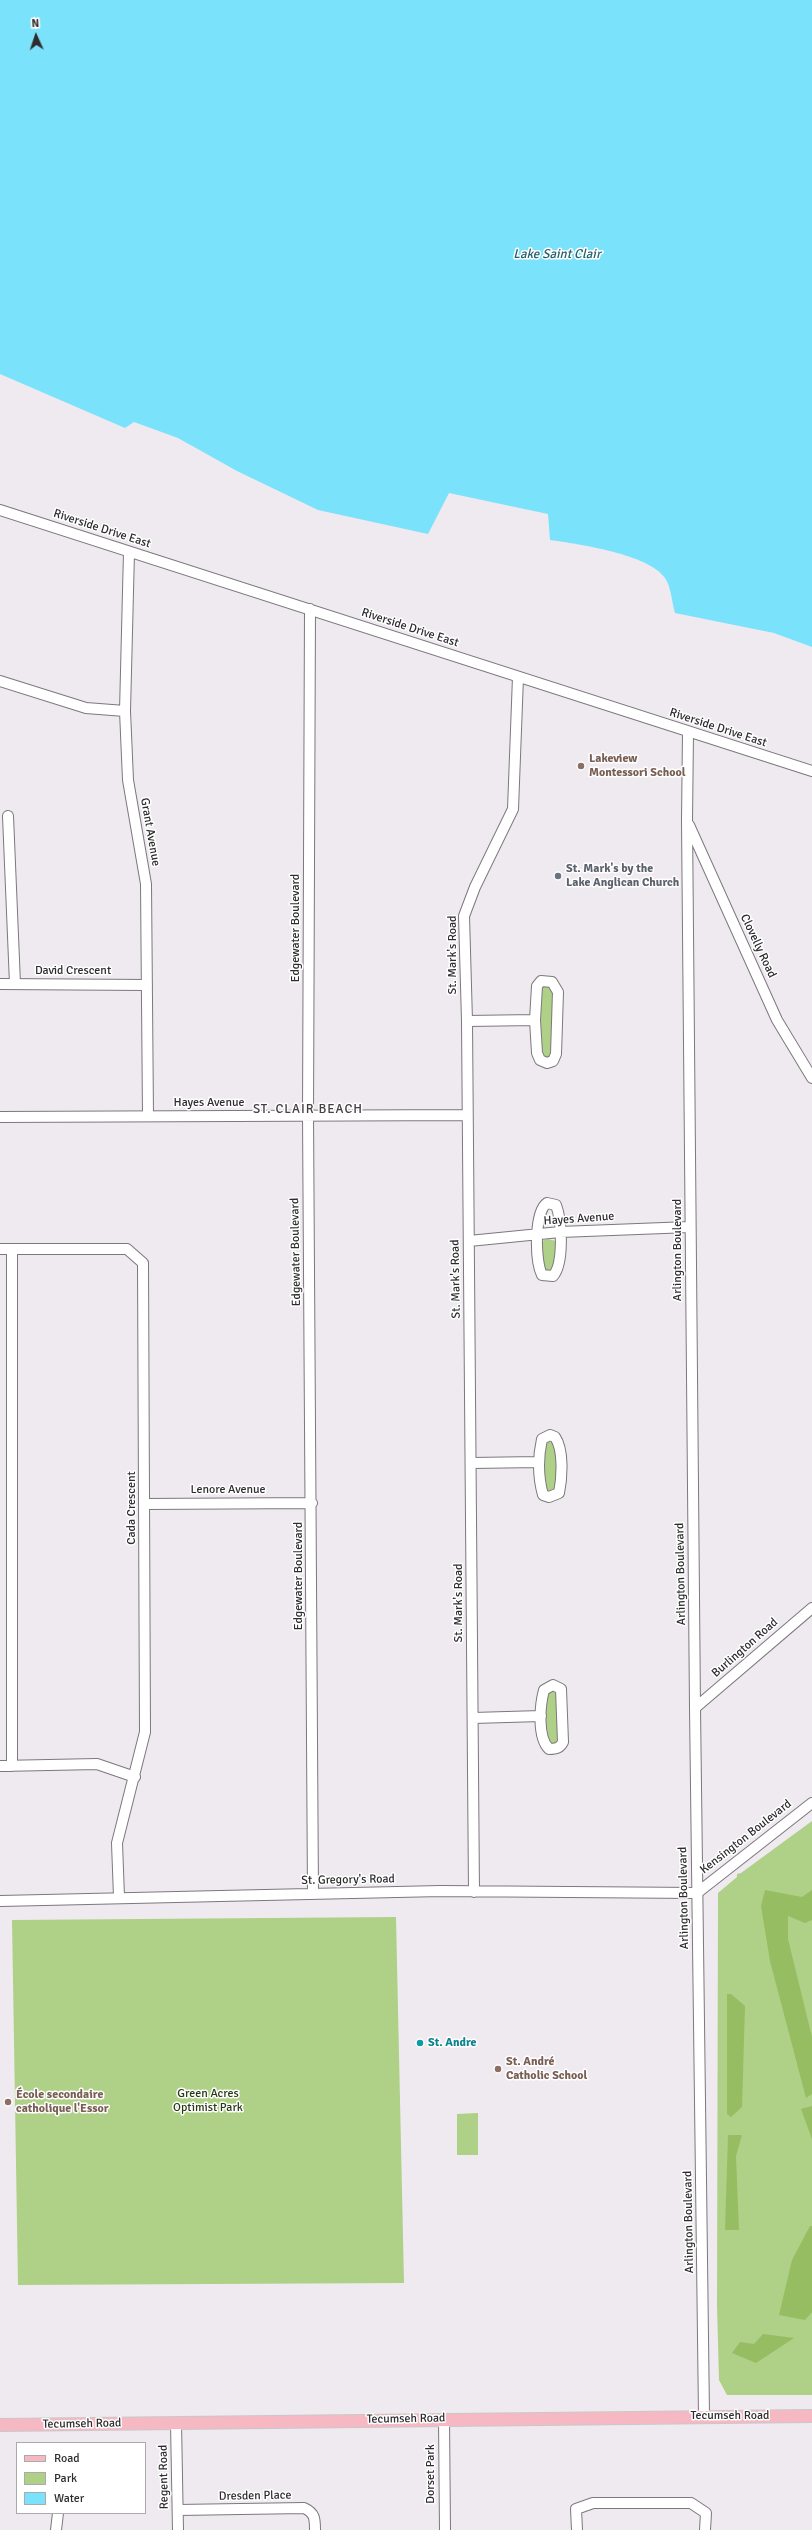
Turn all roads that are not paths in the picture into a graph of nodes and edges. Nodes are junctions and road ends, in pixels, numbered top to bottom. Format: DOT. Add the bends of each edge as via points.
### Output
graph roads {
  1 [pos="0,510"];
  2 [pos="129,552"];
  3 [pos="310,609"];
  4 [pos="518,677"];
  5 [pos="0,681"];
  6 [pos="125,711"];
  7 [pos="688,732"];
  8 [pos="812,771"];
  9 [pos="8,816"];
  10 [pos="687,822"];
  11 [pos="0,984"];
  12 [pos="15,984"];
  13 [pos="147,985"];
  14 [pos="535,1020"];
  15 [pos="467,1021"];
  16 [pos="812,1078"];
  17 [pos="467,1114"];
  18 [pos="308,1115"];
  19 [pos="148,1116"];
  20 [pos="0,1117"];
  21 [pos="690,1227"];
  22 [pos="560,1232"];
  23 [pos="538,1235"];
  24 [pos="469,1241"];
  25 [pos="0,1249"];
  26 [pos="12,1249"];
  27 [pos="539,1462"];
  28 [pos="471,1463"];
  29 [pos="312,1503"];
  30 [pos="145,1504"];
  31 [pos="812,1608"];
  32 [pos="695,1708"];
  33 [pos="541,1716"];
  34 [pos="473,1718"];
  35 [pos="0,1766"];
  36 [pos="12,1766"];
  37 [pos="135,1777"];
  38 [pos="812,1803"];
  39 [pos="474,1892"];
  40 [pos="697,1893"];
  41 [pos="314,1894"];
  42 [pos="119,1897"];
  43 [pos="0,1901"];
  44 [pos="704,2416"];
  45 [pos="812,2416"];
  46 [pos="444,2419"];
  47 [pos="176,2423"];
  48 [pos="0,2425"];
  49 [pos="178,2510"];
  50 [pos="58,2514"];
  51 [pos="56,2530"];
  52 [pos="178,2530"];
  53 [pos="315,2530"];
  54 [pos="445,2530"];
  55 [pos="576,2530"];
  56 [pos="705,2530"];
  1 -- 2 [label="street, Riverside Drive East"];
  2 -- 3 [label="street, Riverside Drive East"];
  2 -- 6 [label="street, Grant Avenue"];
  3 -- 4 [label="street, Riverside Drive East"];
  3 -- 18 [label="street, Edgewater Boulevard"];
  4 -- 7 [label="street, Riverside Drive East"];
  4 -- 15 [label="street, St. Mark's Road" via="513,809 475,886 464,916"];
  5 -- 6 [label="street" via="86,708"];
  6 -- 13 [label="street, Grant Avenue" via="128,780 146,884"];
  7 -- 8 [label="street, Riverside Drive East"];
  7 -- 10 [label="street, Arlington Boulevard"];
  9 -- 12 [label="street"];
  10 -- 16 [label="street, Clovelly Road" via="777,1020"];
  10 -- 21 [label="street, Arlington Boulevard"];
  11 -- 12 [label="street, David Crescent"];
  12 -- 13 [label="street, David Crescent"];
  13 -- 19 [label="street, Grant Avenue"];
  14 -- 14 [label="street" via="539,1058 544,1062 550,1062 556,1054 558,992 555,985 549,981 538,983"];
  14 -- 15 [label="street"];
  15 -- 17 [label="street, St. Mark's Road"];
  17 -- 18 [label="street, Hayes Avenue"];
  17 -- 24 [label="street, St. Mark's Road"];
  18 -- 19 [label="street, Hayes Avenue"];
  18 -- 29 [label="street, Edgewater Boulevard"];
  19 -- 20 [label="street, Hayes Avenue"];
  21 -- 22 [label="street, Hayes Avenue"];
  21 -- 32 [label="street, Arlington Boulevard"];
  22 -- 23 [label="street, Hayes Avenue"];
  22 -- 23 [label="street" via="556,1205 547,1203 539,1212"];
  22 -- 23 [label="street" via="559,1266 553,1276 542,1275 539,1269"];
  23 -- 24 [label="street, Hayes Avenue"];
  24 -- 28 [label="street, St. Mark's Road"];
  25 -- 26 [label="street, Cada Crescent"];
  26 -- 30 [label="street, Cada Crescent" via="127,1249 143,1263"];
  26 -- 36 [label="street"];
  27 -- 27 [label="street" via="543,1495 554,1497 559,1493 561,1484 559,1444 555,1437 550,1435 542,1439"];
  27 -- 28 [label="street"];
  28 -- 34 [label="street, St. Mark's Road"];
  29 -- 30 [label="street, Lenore Avenue"];
  29 -- 41 [label="street, Edgewater Boulevard"];
  30 -- 37 [label="street, Cada Crescent" via="144,1732"];
  31 -- 32 [label="street, Burlington Road"];
  32 -- 40 [label="street, Arlington Boulevard"];
  33 -- 33 [label="street" via="545,1745 549,1749 557,1748 563,1742 563,1695 558,1686 548,1686 544,1690"];
  33 -- 34 [label="street"];
  34 -- 39 [label="street, St. Mark's Road"];
  35 -- 36 [label="street"];
  36 -- 37 [label="street" via="97,1764"];
  37 -- 42 [label="street, Cada Crescent" via="117,1843"];
  38 -- 40 [label="street, Kensington Boulevard"];
  39 -- 40 [label="street, St. Gregory's Road"];
  39 -- 41 [label="street, St. Gregory's Road"];
  40 -- 44 [label="street, Arlington Boulevard"];
  41 -- 42 [label="street, St. Gregory's Road"];
  42 -- 43 [label="street, St. Gregory's Road"];
  44 -- 45 [label="main road, Tecumseh Road"];
  44 -- 46 [label="main road, Tecumseh Road"];
  46 -- 47 [label="main road, Tecumseh Road"];
  46 -- 54 [label="street, Dorset Park"];
  47 -- 48 [label="main road, Tecumseh Road"];
  47 -- 49 [label="street, Regent Road"];
  49 -- 52 [label="street, Regent Road"];
  49 -- 53 [label="street, Dresden Place" via="304,2508 311,2512 315,2519"];
  50 -- 51 [label="street"];
  55 -- 56 [label="street" via="576,2509 593,2504 676,2503 691,2503 706,2513"];
}
